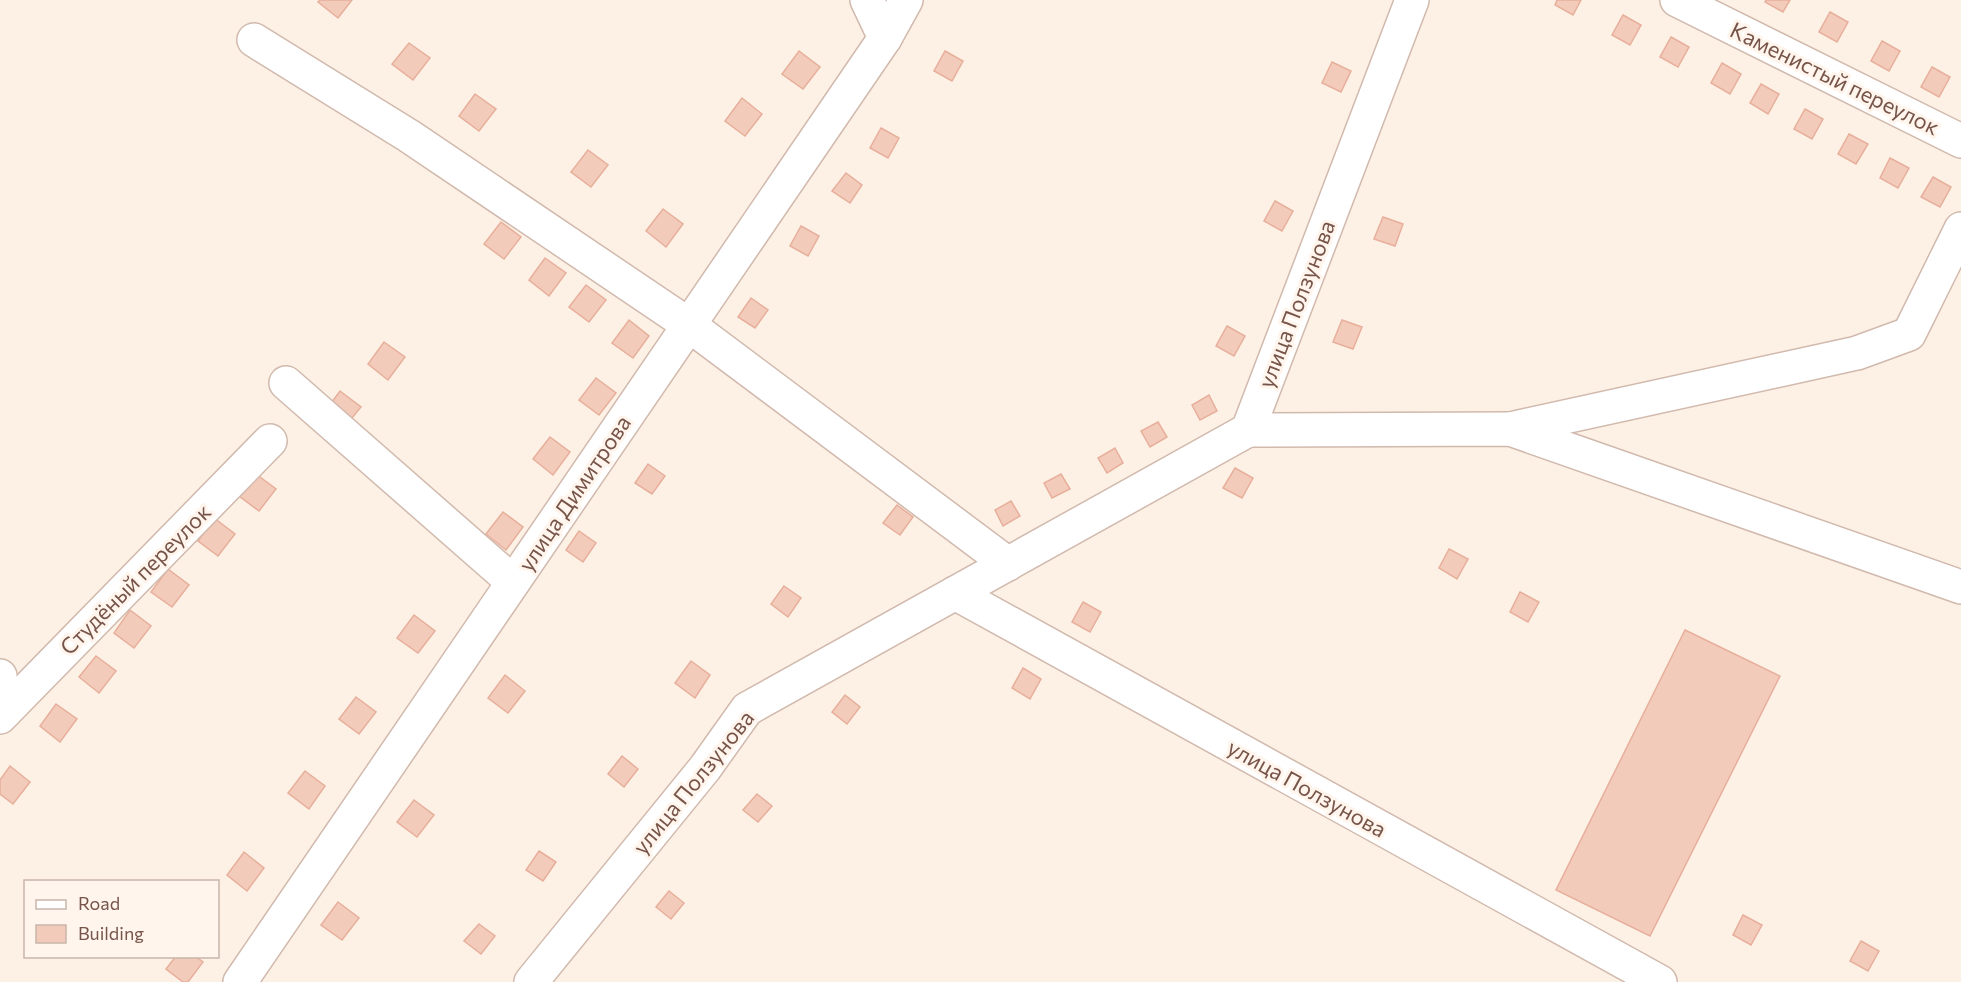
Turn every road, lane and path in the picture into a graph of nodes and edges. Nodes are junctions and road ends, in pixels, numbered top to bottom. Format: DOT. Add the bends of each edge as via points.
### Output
graph roads {
  1 [pos="867,0"];
  2 [pos="906,0"];
  3 [pos="1412,0"];
  4 [pos="1677,0"];
  5 [pos="885,38"];
  6 [pos="254,40"];
  7 [pos="1961,141"];
  8 [pos="1961,229"];
  9 [pos="689,325"];
  10 [pos="286,383"];
  11 [pos="1510,429"];
  12 [pos="1248,430"];
  13 [pos="270,441"];
  14 [pos="1008,564"];
  15 [pos="513,582"];
  16 [pos="1961,587"];
  17 [pos="955,593"];
  18 [pos="0,676"];
  19 [pos="2,715"];
  20 [pos="240,982"];
  21 [pos="531,982"];
  22 [pos="1660,982"];
  1 -- 5 [label="street"];
  2 -- 5 [label="street, улица Димитрова"];
  3 -- 12 [label="street, улица Ползунова"];
  4 -- 7 [label="street, Каменистый переулок"];
  5 -- 9 [label="street, улица Димитрова"];
  6 -- 9 [label="street" via="409,136"];
  8 -- 11 [label="street" via="1909,334 1857,353"];
  9 -- 14 [label="street"];
  9 -- 15 [label="street, улица Димитрова"];
  10 -- 15 [label="street"];
  11 -- 12 [label="street"];
  11 -- 16 [label="street"];
  12 -- 14 [label="street, улица Ползунова"];
  13 -- 19 [label="street, Студёный переулок"];
  14 -- 17 [label="street, улица Ползунова"];
  15 -- 20 [label="street, улица Димитрова"];
  17 -- 21 [label="street, улица Ползунова" via="747,710 705,768"];
  17 -- 22 [label="street, улица Ползунова"];
  18 -- 19 [label="street"];
}
